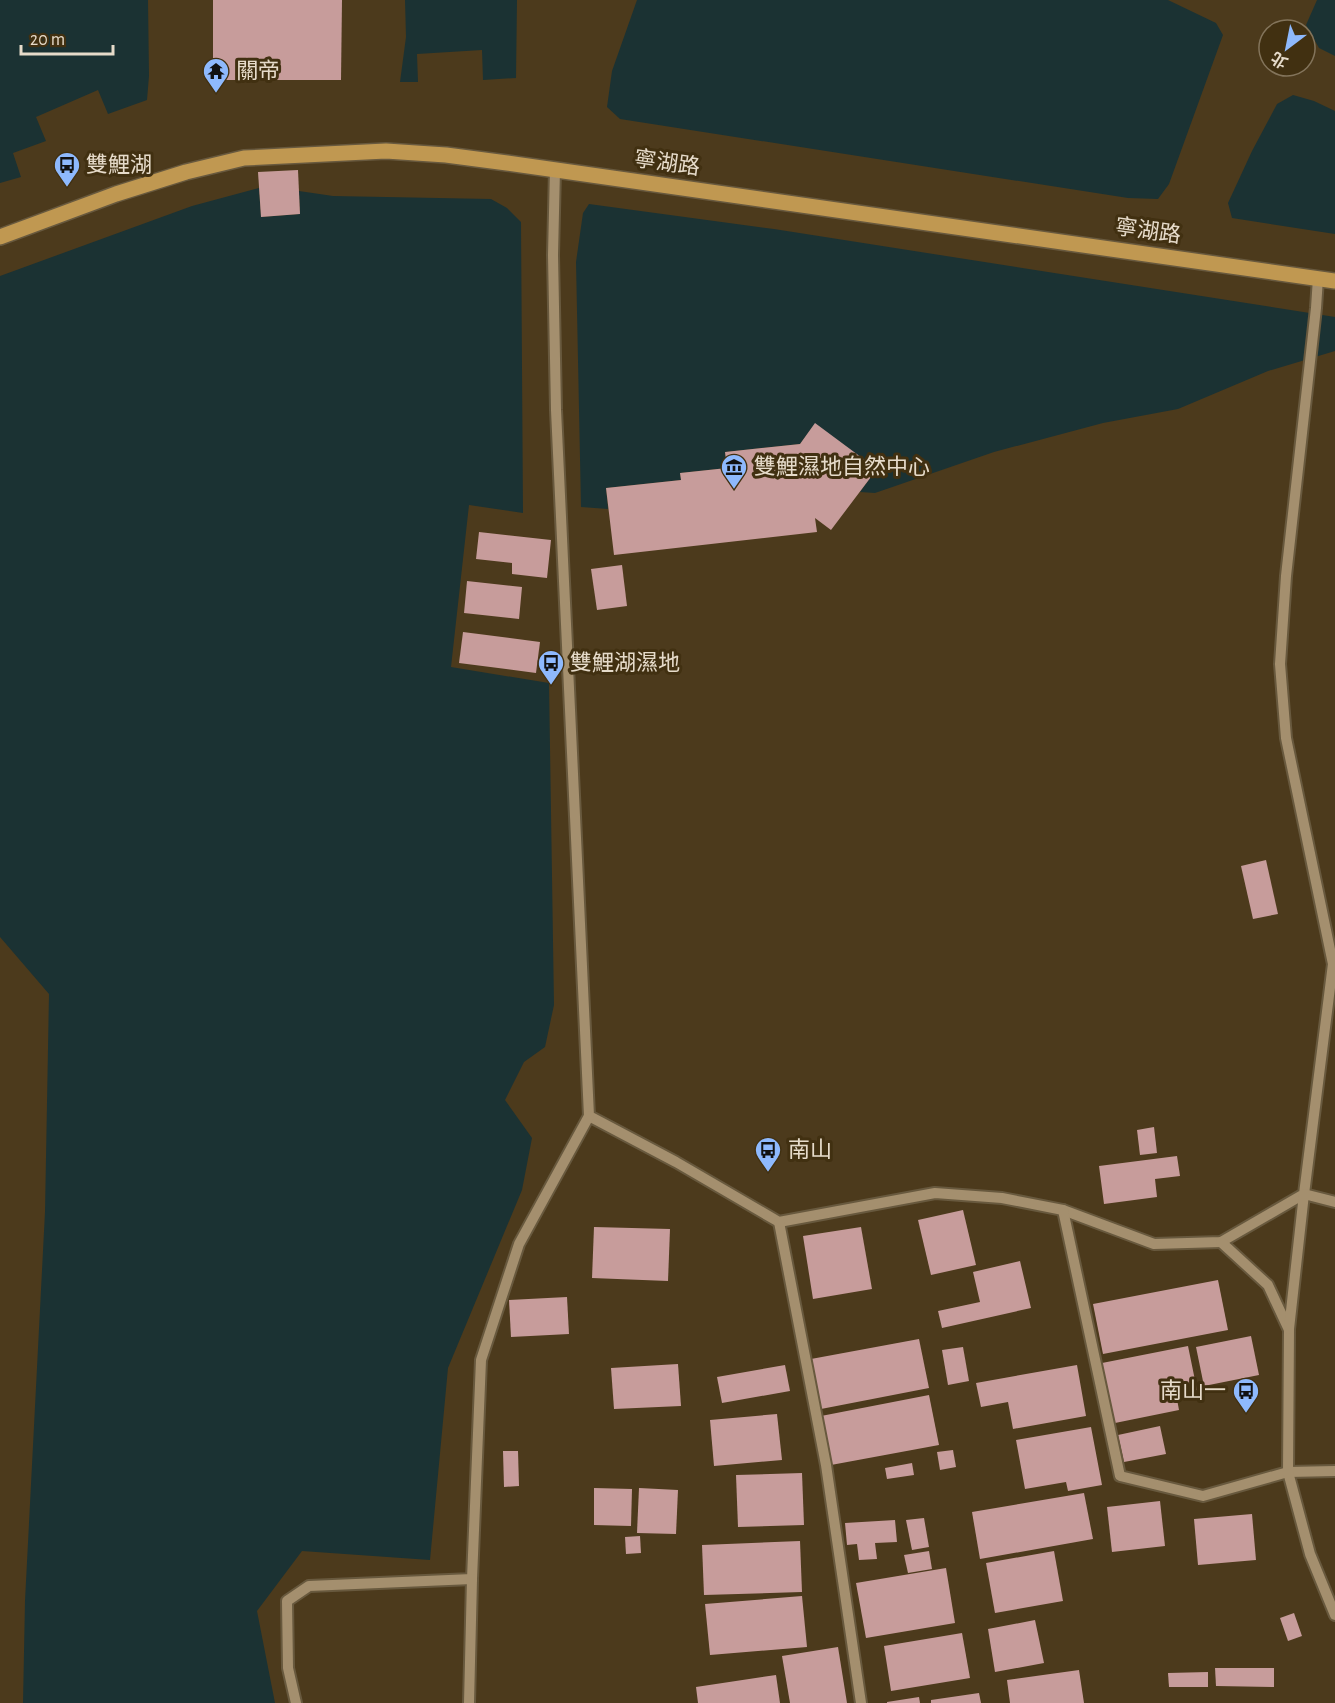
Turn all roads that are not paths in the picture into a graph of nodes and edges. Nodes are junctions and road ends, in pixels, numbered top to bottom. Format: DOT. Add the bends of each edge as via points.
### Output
graph roads {
  1 [pos="555,170"];
  2 [pos="0,237"];
  3 [pos="1318,278"];
  4 [pos="1335,281"];
  5 [pos="589,1116"];
  6 [pos="1304,1194"];
  7 [pos="1335,1202"];
  8 [pos="1063,1210"];
  9 [pos="779,1222"];
  10 [pos="1221,1242"];
  11 [pos="1289,1330"];
  12 [pos="1335,1471"];
  13 [pos="1288,1472"];
  14 [pos="472,1579"];
  15 [pos="1335,1615"];
  16 [pos="296,1703"];
  17 [pos="469,1703"];
  18 [pos="861,1703"];
  1 -- 2 [label="main road, 寧湖路" via="386,151 244,158 136,188"];
  1 -- 3 [label="main road, 寧湖路"];
  1 -- 5 [label="street" via="556,410"];
  3 -- 4 [label="main road, 寧湖路"];
  3 -- 6 [label="street" via="1280,664 1286,738 1334,964"];
  5 -- 9 [label="street"];
  5 -- 14 [label="street" via="519,1244 481,1360"];
  6 -- 7 [label="street"];
  6 -- 10 [label="street"];
  6 -- 11 [label="street"];
  8 -- 9 [label="street" via="1002,1198 935,1193"];
  8 -- 10 [label="street" via="1154,1244"];
  8 -- 13 [label="street" via="1120,1476 1203,1496"];
  9 -- 18 [label="street" via="826,1465"];
  10 -- 11 [label="street" via="1268,1285"];
  11 -- 13 [label="street"];
  12 -- 13 [label="street"];
  13 -- 15 [label="street" via="1310,1554"];
  14 -- 16 [label="street" via="309,1586 287,1601 288,1668"];
  14 -- 17 [label="street"];
}
